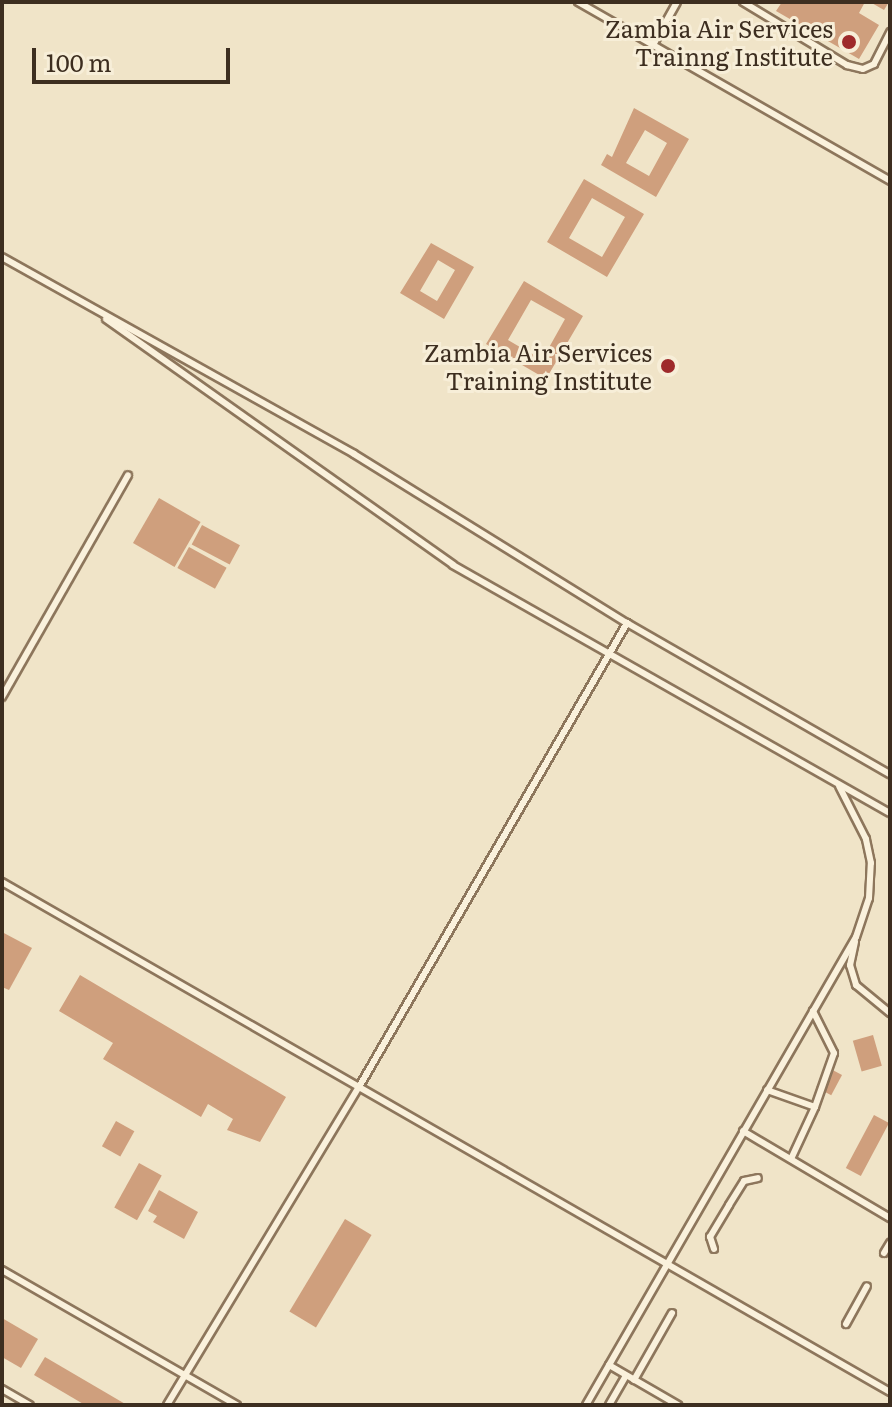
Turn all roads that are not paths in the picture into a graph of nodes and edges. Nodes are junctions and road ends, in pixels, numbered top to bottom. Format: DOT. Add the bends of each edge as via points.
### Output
graph roads {
  1 [pos="578,2"];
  2 [pos="677,2"];
  3 [pos="743,2"];
  4 [pos="890,32"];
  5 [pos="653,45"];
  6 [pos="890,181"];
  7 [pos="2,257"];
  8 [pos="63,291"];
  9 [pos="128,475"];
  10 [pos="627,623"];
  11 [pos="608,656"];
  12 [pos="5,687"];
  13 [pos="2,697"];
  14 [pos="890,774"];
  15 [pos="837,783"];
  16 [pos="890,813"];
  17 [pos="2,882"];
  18 [pos="856,937"];
  19 [pos="813,1011"];
  20 [pos="890,1013"];
  21 [pos="359,1087"];
  22 [pos="767,1090"];
  23 [pos="815,1107"];
  24 [pos="743,1131"];
  25 [pos="791,1159"];
  26 [pos="758,1178"];
  27 [pos="890,1218"];
  28 [pos="890,1243"];
  29 [pos="714,1249"];
  30 [pos="884,1253"];
  31 [pos="668,1263"];
  32 [pos="2,1270"];
  33 [pos="867,1286"];
  34 [pos="672,1313"];
  35 [pos="846,1324"];
  36 [pos="609,1365"];
  37 [pos="184,1375"];
  38 [pos="626,1375"];
  39 [pos="634,1380"];
  40 [pos="2,1389"];
  41 [pos="890,1392"];
  42 [pos="30,1405"];
  43 [pos="167,1405"];
  44 [pos="237,1405"];
  45 [pos="586,1405"];
  46 [pos="609,1405"];
  47 [pos="678,1405"];
  1 -- 5 [label="lane"];
  2 -- 5 [label="lane"];
  3 -- 4 [label="lane" via="847,65 863,69 874,64"];
  5 -- 6 [label="lane"];
  7 -- 8 [label="lane"];
  8 -- 10 [label="lane" via="354,454"];
  8 -- 11 [label="lane" via="453,565"];
  9 -- 12 [label="lane"];
  10 -- 11 [label="lane"];
  10 -- 14 [label="lane"];
  11 -- 15 [label="lane"];
  11 -- 21 [label="lane"];
  12 -- 13 [label="lane"];
  15 -- 16 [label="lane"];
  15 -- 18 [label="lane" via="866,839 871,863 869,898"];
  17 -- 21 [label="lane"];
  18 -- 19 [label="lane"];
  18 -- 20 [label="lane" via="850,965 856,985"];
  19 -- 22 [label="lane"];
  19 -- 23 [label="lane" via="834,1053"];
  21 -- 31 [label="lane"];
  21 -- 37 [label="lane"];
  22 -- 23 [label="lane"];
  22 -- 24 [label="lane"];
  23 -- 25 [label="lane"];
  24 -- 25 [label="lane"];
  24 -- 31 [label="lane"];
  25 -- 27 [label="lane"];
  26 -- 29 [label="lane" via="744,1181 710,1237"];
  28 -- 30 [label="lane"];
  31 -- 36 [label="lane"];
  31 -- 41 [label="lane"];
  32 -- 37 [label="lane"];
  33 -- 35 [label="lane"];
  34 -- 39 [label="lane"];
  36 -- 38 [label="lane"];
  36 -- 45 [label="lane"];
  37 -- 43 [label="lane"];
  37 -- 44 [label="lane"];
  38 -- 39 [label="lane"];
  38 -- 46 [label="lane"];
  39 -- 47 [label="lane"];
  40 -- 42 [label="lane"];
}
